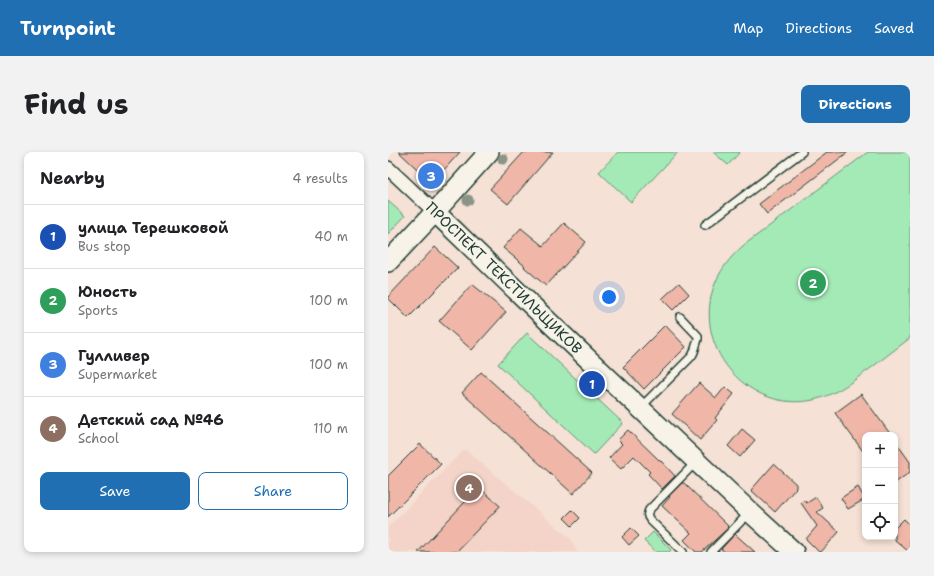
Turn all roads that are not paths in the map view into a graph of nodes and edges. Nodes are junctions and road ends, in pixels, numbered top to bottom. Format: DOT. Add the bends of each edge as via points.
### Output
graph roads {
  1 [pos="489,152"];
  2 [pos="802,152"];
  3 [pos="388,168"];
  4 [pos="435,212"];
  5 [pos="705,225"];
  6 [pos="388,262"];
  7 [pos="680,318"];
  8 [pos="640,408"];
  9 [pos="696,461"];
  10 [pos="750,512"];
  11 [pos="683,552"];
  12 [pos="711,552"];
  13 [pos="794,552"];
  1 -- 4 [label="street"];
  2 -- 5 [label="lane"];
  3 -- 4 [label="street, ПРОСПЕКТ ТЕКСТИЛЬЩИКОВ"];
  4 -- 6 [label="street"];
  4 -- 8 [label="street, ПРОСПЕКТ ТЕКСТИЛЬЩИКОВ"];
  7 -- 8 [label="lane" via="698,336 693,355"];
  8 -- 9 [label="street, ПРОСПЕКТ ТЕКСТИЛЬЩИКОВ"];
  9 -- 10 [label="street, ПРОСПЕКТ ТЕКСТИЛЬЩИКОВ"];
  9 -- 11 [label="lane" via="648,513 650,520"];
  10 -- 12 [label="lane"];
  10 -- 13 [label="street, ПРОСПЕКТ ТЕКСТИЛЬЩИКОВ"];
}
